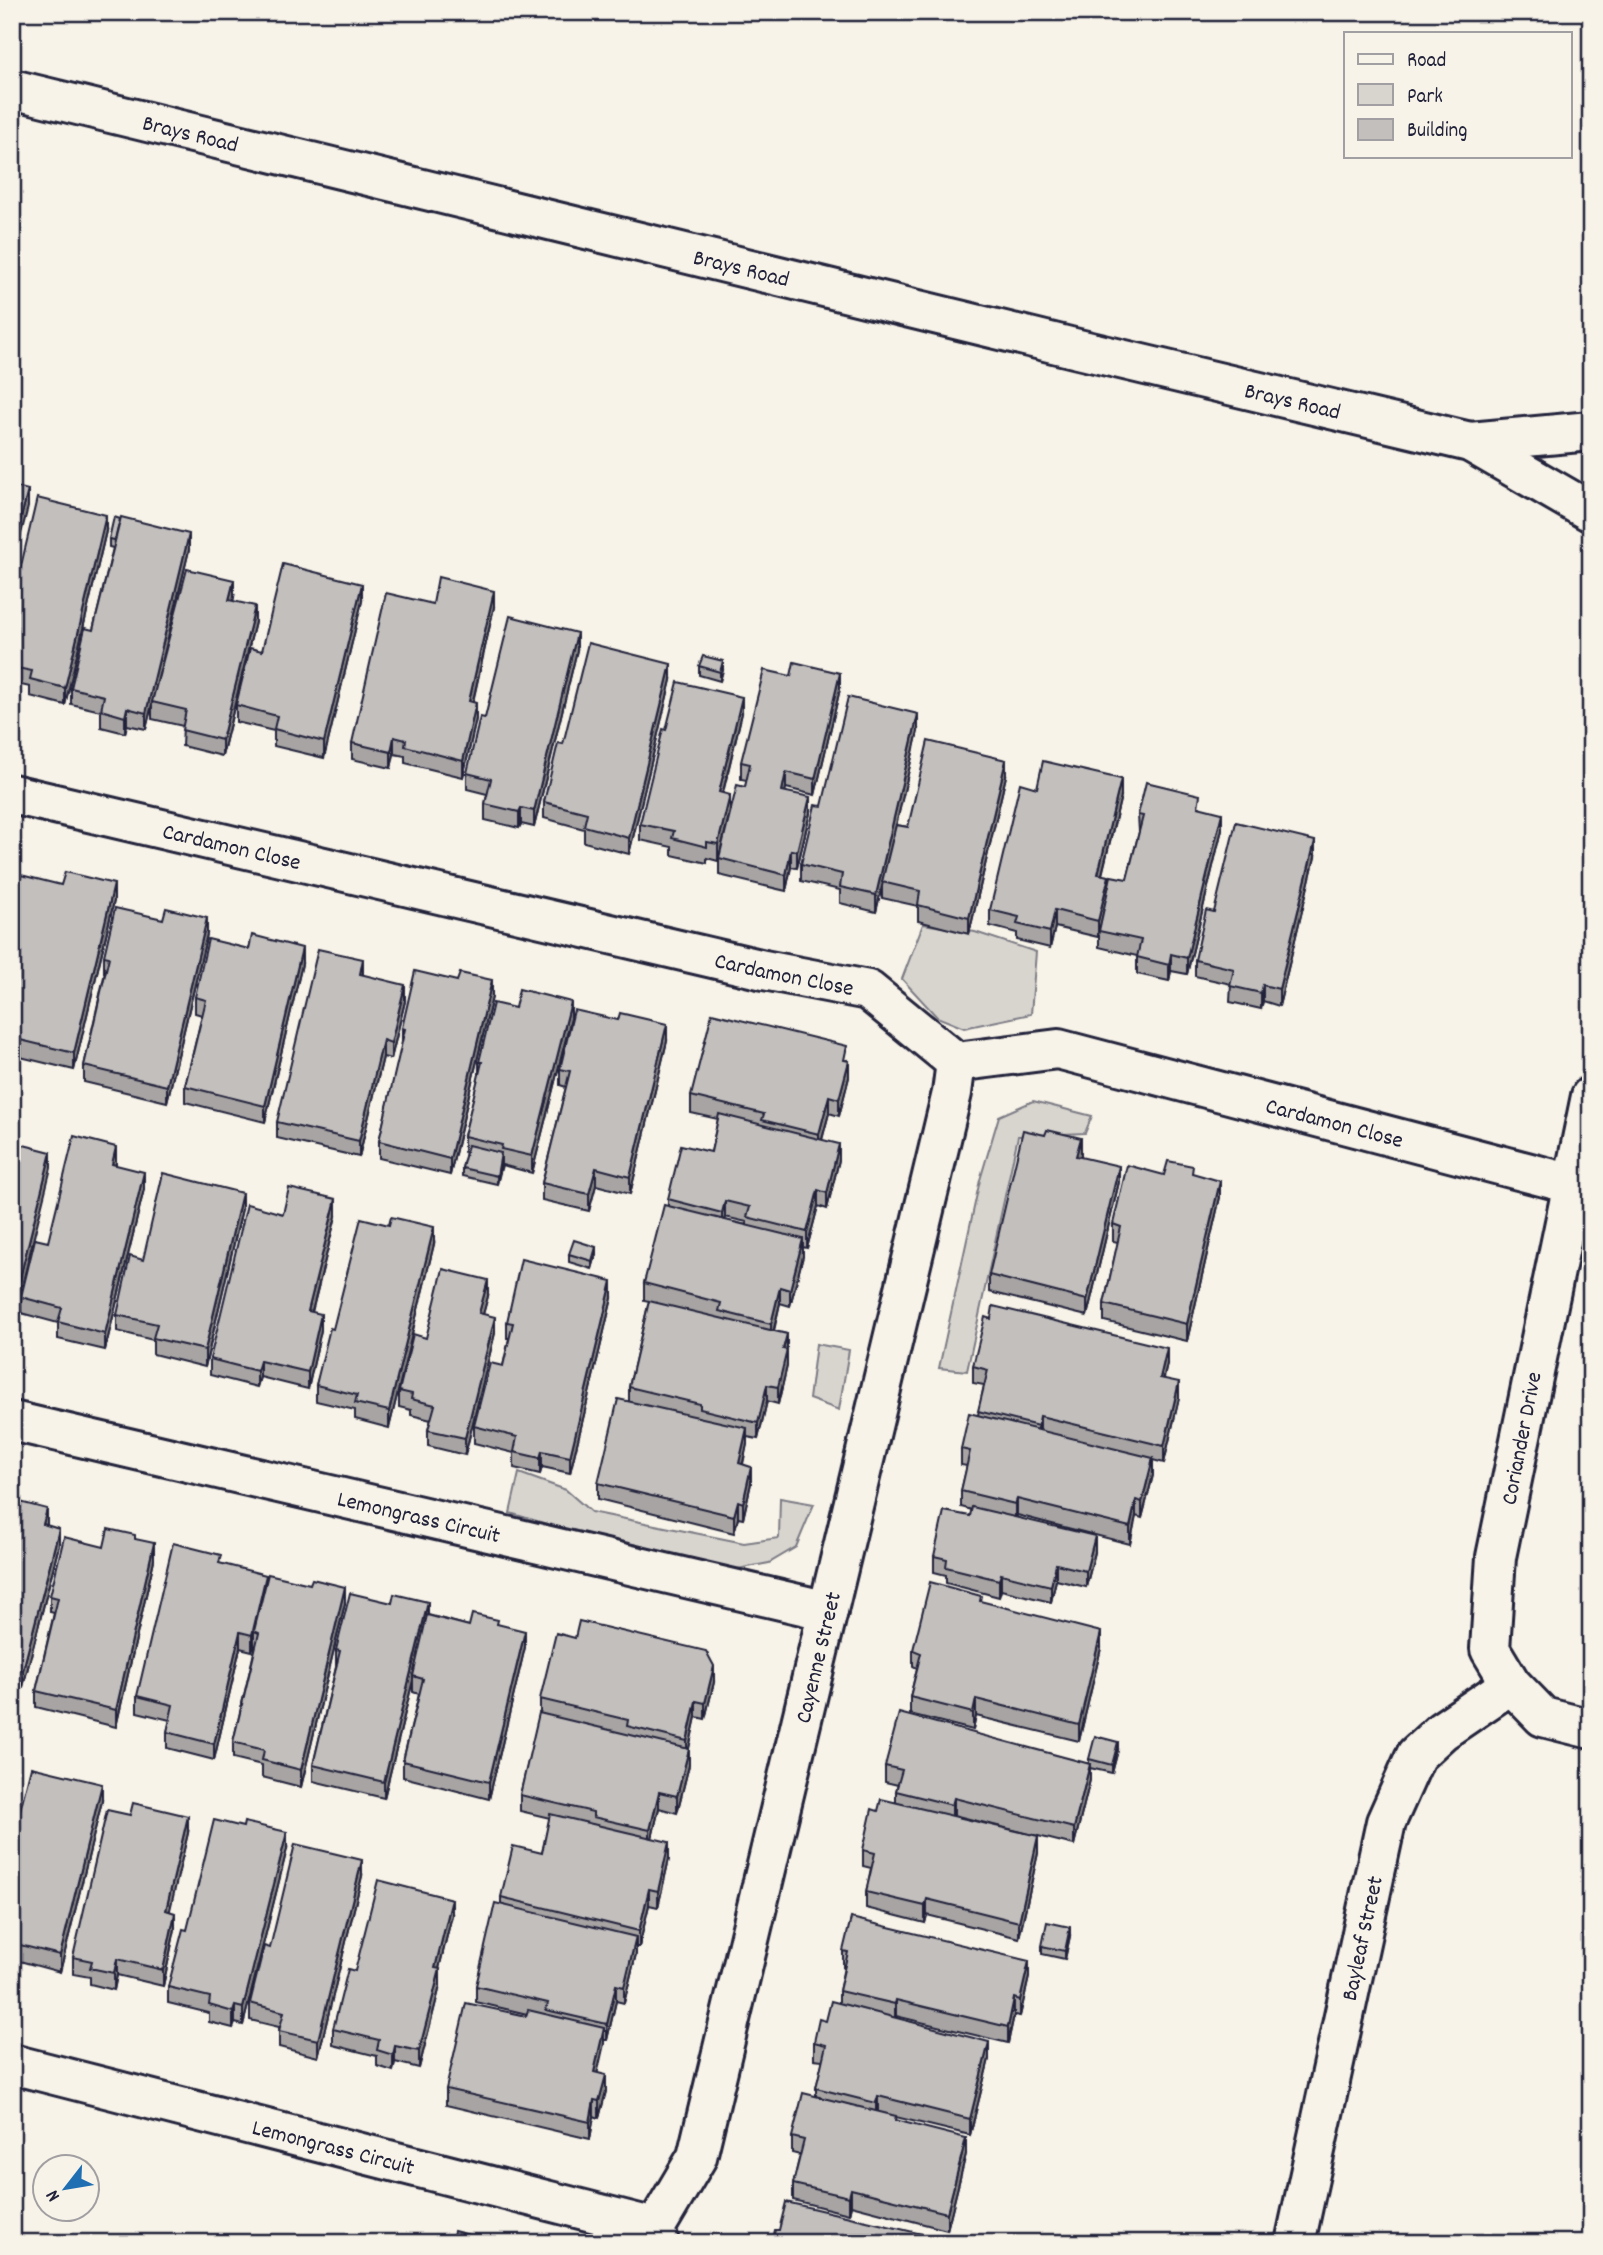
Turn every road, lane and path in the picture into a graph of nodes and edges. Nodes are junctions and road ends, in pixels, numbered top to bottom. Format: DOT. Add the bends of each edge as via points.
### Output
graph roads {
  1 [pos="12,89"];
  2 [pos="1591,431"];
  3 [pos="1470,442"];
  4 [pos="1591,512"];
  5 [pos="12,794"];
  6 [pos="956,1062"];
  7 [pos="1591,1096"];
  8 [pos="1572,1184"];
  9 [pos="12,1421"];
  10 [pos="828,1611"];
  11 [pos="1511,1684"];
  12 [pos="1591,1729"];
  13 [pos="12,2064"];
  14 [pos="657,2236"];
  15 [pos="1295,2243"];
  1 -- 3 [label="street, Brays Road"];
  2 -- 3 [label="street, Brays Road"];
  3 -- 4 [label="street, Brays Road"];
  5 -- 6 [label="street, Cardamon Close" via="764,970 869,990"];
  6 -- 8 [label="street, Cardamon Close" via="1058,1049"];
  6 -- 10 [label="street, Cayenne Street"];
  7 -- 8 [label="street, Coriander Drive"];
  8 -- 11 [label="street, Coriander Drive" via="1496,1557 1490,1649"];
  9 -- 10 [label="street, Lemongrass Circuit"];
  10 -- 14 [label="street, Cayenne Street" via="698,2157"];
  11 -- 12 [label="street, Coriander Drive" via="1543,1717"];
  11 -- 15 [label="street, Bayleaf Street" via="1442,1731 1416,1755 1387,1822"];
  13 -- 14 [label="street, Lemongrass Circuit"];
}
